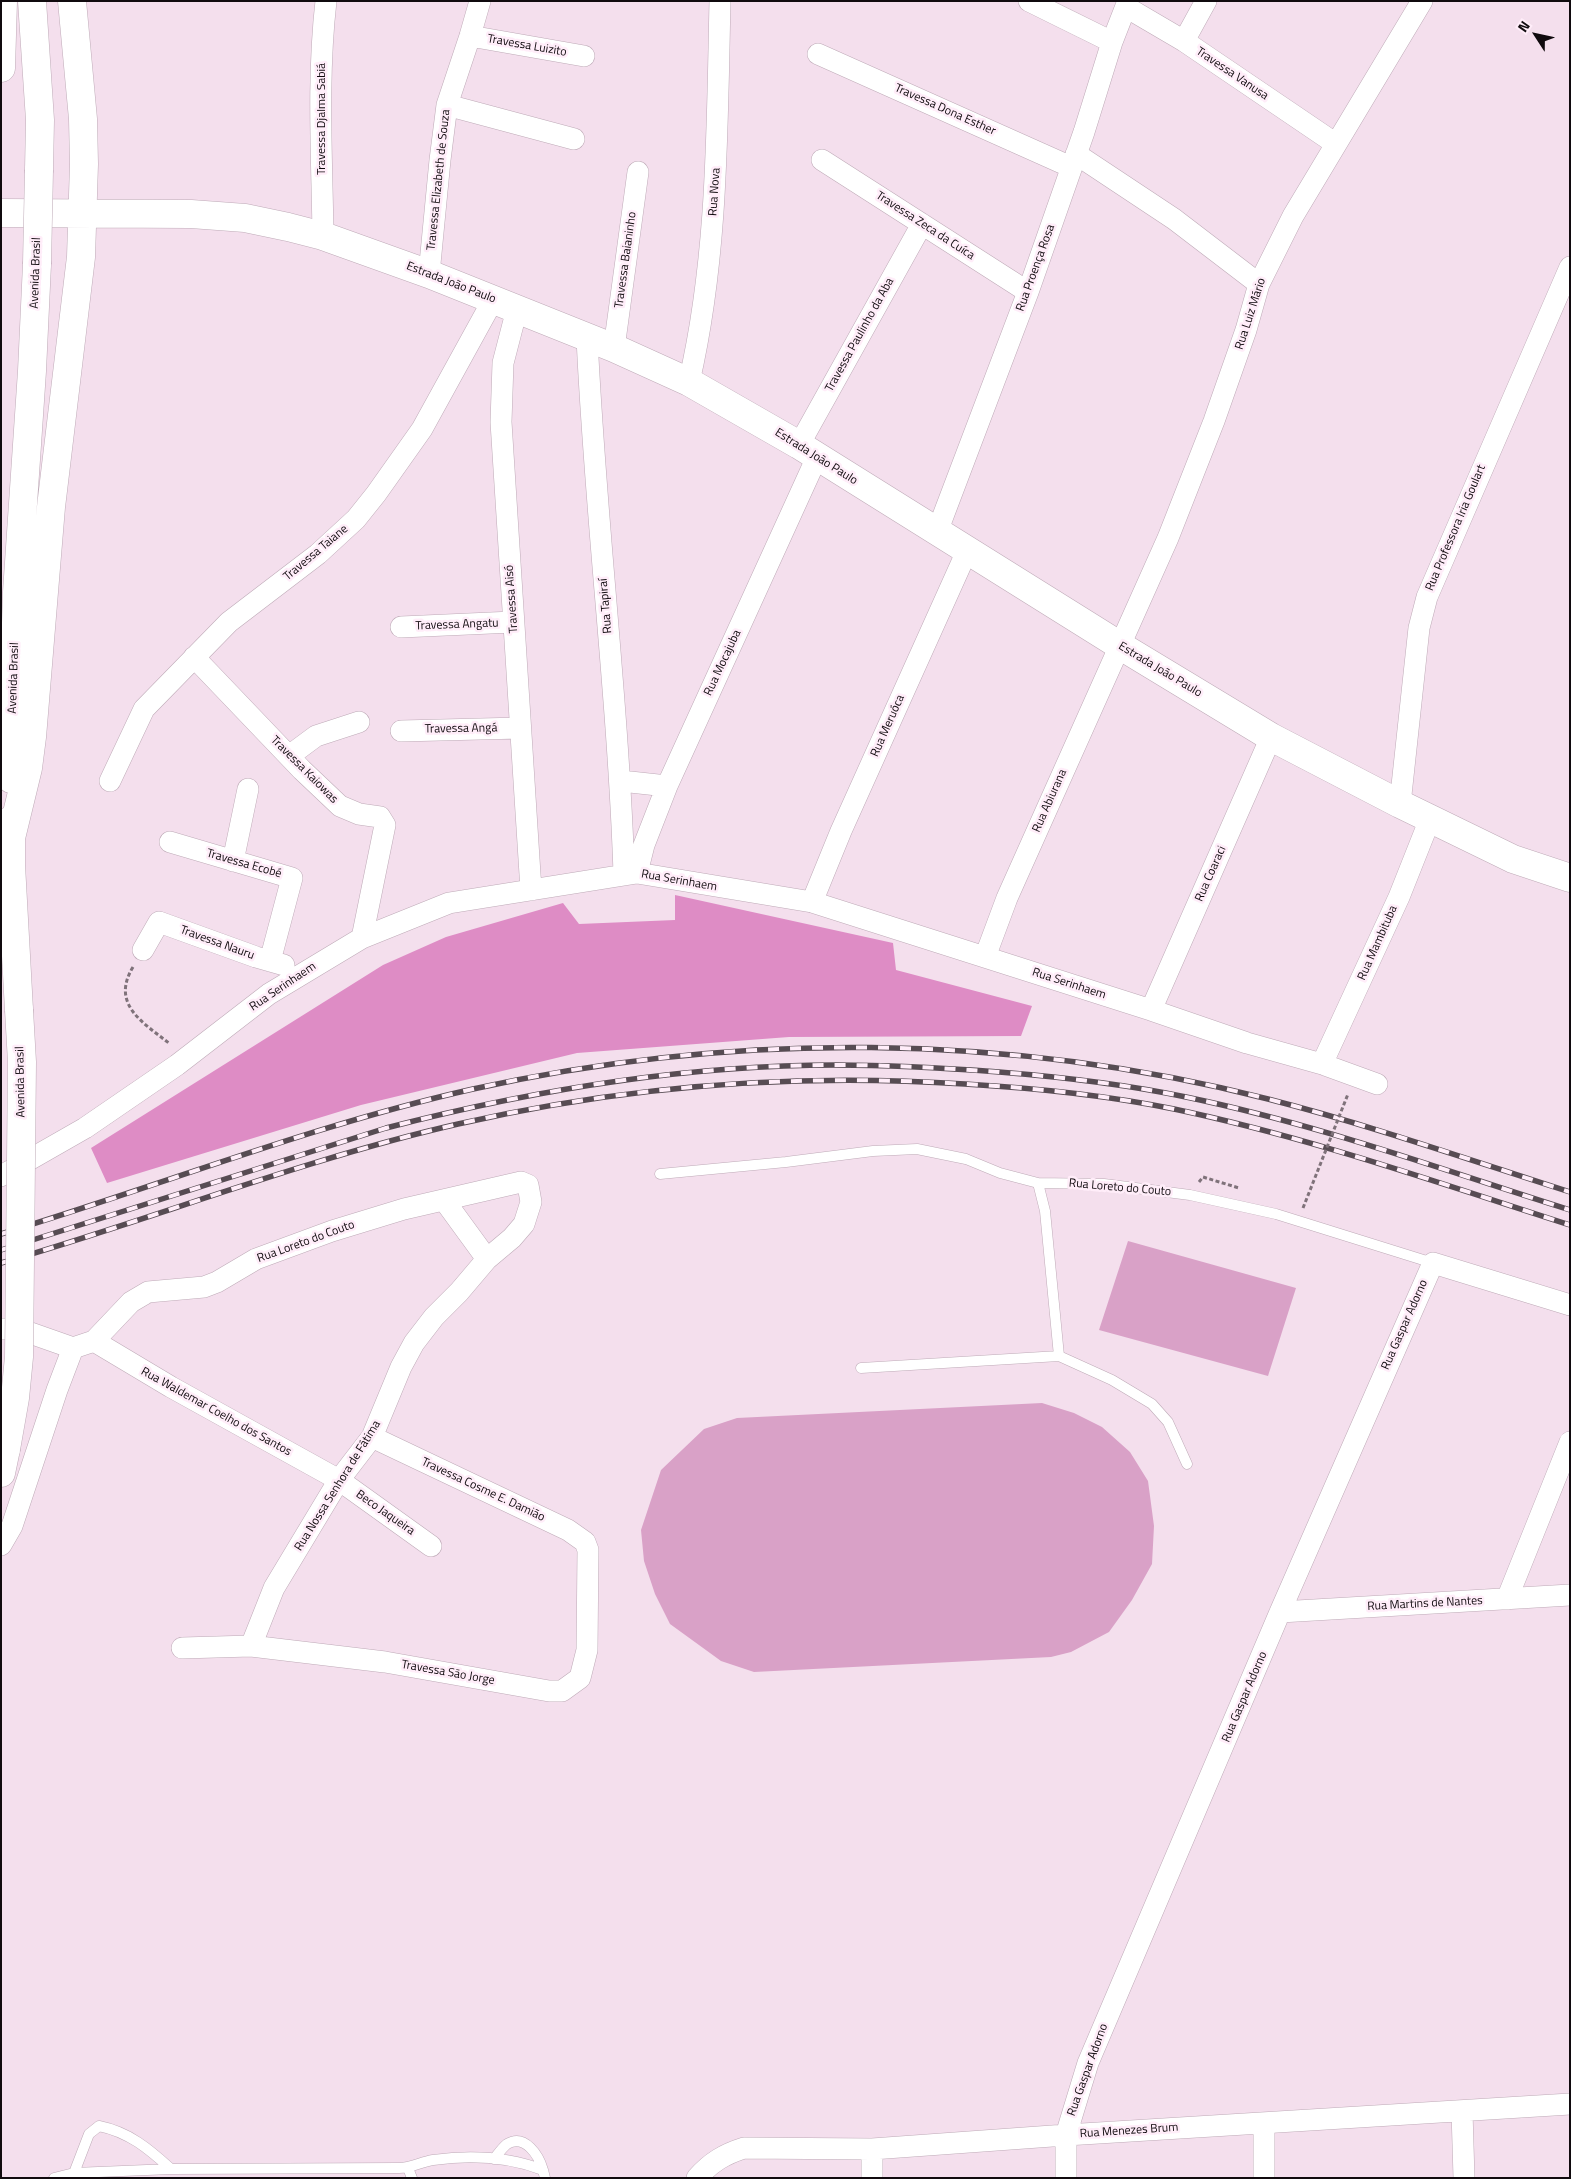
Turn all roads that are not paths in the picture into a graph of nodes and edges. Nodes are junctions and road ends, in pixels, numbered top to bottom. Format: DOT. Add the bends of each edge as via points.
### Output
graph roads {
  1 [pos="2,1"];
  2 [pos="32,1"];
  3 [pos="72,1"];
  4 [pos="326,1"];
  5 [pos="480,1"];
  6 [pos="720,1"];
  7 [pos="1029,1"];
  8 [pos="1206,1"];
  9 [pos="1422,1"];
  10 [pos="1127,4"];
  11 [pos="470,36"];
  12 [pos="1184,41"];
  13 [pos="1112,42"];
  14 [pos="818,54"];
  15 [pos="584,56"];
  16 [pos="1,68"];
  17 [pos="447,105"];
  18 [pos="574,139"];
  19 [pos="1336,144"];
  20 [pos="822,160"];
  21 [pos="1073,161"];
  22 [pos="638,172"];
  23 [pos="1,213"];
  24 [pos="82,213"];
  25 [pos="922,224"];
  26 [pos="323,236"];
  27 [pos="1570,267"];
  28 [pos="429,274"];
  29 [pos="1259,284"];
  30 [pos="1028,292"];
  31 [pos="505,304"];
  32 [pos="587,337"];
  33 [pos="614,348"];
  34 [pos="689,382"];
  35 [pos="808,451"];
  36 [pos="937,532"];
  37 [pos="967,552"];
  38 [pos="513,622"];
  39 [pos="401,627"];
  40 [pos="1119,646"];
  41 [pos="194,657"];
  42 [pos="360,722"];
  43 [pos="520,728"];
  44 [pos="401,731"];
  45 [pos="1271,737"];
  46 [pos="288,756"];
  47 [pos="110,781"];
  48 [pos="621,781"];
  49 [pos="667,786"];
  50 [pos="248,789"];
  51 [pos="1400,804"];
  52 [pos="1430,819"];
  53 [pos="11,838"];
  54 [pos="170,842"];
  55 [pos="233,860"];
  56 [pos="630,874"];
  57 [pos="1570,878"];
  58 [pos="531,890"];
  59 [pos="812,902"];
  60 [pos="362,938"];
  61 [pos="143,950"];
  62 [pos="985,957"];
  63 [pos="270,961"];
  64 [pos="307,970"];
  65 [pos="1151,1010"];
  66 [pos="1322,1064"];
  67 [pos="1377,1084"];
  68 [pos="660,1174"];
  69 [pos="1,1176"];
  70 [pos="1038,1182"];
  71 [pos="530,1188"];
  72 [pos="444,1200"];
  73 [pos="487,1259"];
  74 [pos="1433,1263"];
  75 [pos="1570,1305"];
  76 [pos="1,1328"];
  77 [pos="94,1341"];
  78 [pos="73,1348"];
  79 [pos="1059,1356"];
  80 [pos="860,1368"];
  81 [pos="372,1438"];
  82 [pos="1570,1442"];
  83 [pos="4,1461"];
  84 [pos="1187,1464"];
  85 [pos="339,1480"];
  86 [pos="1,1545"];
  87 [pos="431,1546"];
  88 [pos="588,1550"];
  89 [pos="1570,1595"];
  90 [pos="1507,1599"];
  91 [pos="1280,1612"];
  92 [pos="251,1646"];
  93 [pos="182,1648"];
  94 [pos="1570,2104"];
  95 [pos="1462,2112"];
  96 [pos="1264,2123"];
  97 [pos="1066,2135"];
  98 [pos="872,2150"];
  99 [pos="494,2159"];
  100 [pos="171,2169"];
  101 [pos="410,2173"];
  102 [pos="544,2174"];
  103 [pos="74,2176"];
  104 [pos="54,2178"];
  105 [pos="697,2178"];
  106 [pos="872,2178"];
  107 [pos="1066,2178"];
  108 [pos="1264,2178"];
  109 [pos="1464,2178"];
  1 -- 16 [label="main road"];
  2 -- 53 [label="main road, Avenida Brasil, bridge" via="40,120 39,170 32,371 17,592"];
  3 -- 24 [label="main road" via="83,119"];
  4 -- 26 [label="street, Travessa Djalma Sabiá" via="322,58"];
  5 -- 11 [label="street, Travessa Elizabeth de Souza"];
  6 -- 34 [label="street, Rua Nova" via="712,240"];
  7 -- 13 [label="street"];
  8 -- 12 [label="street"];
  9 -- 19 [label="street, Rua Luiz Mário"];
  10 -- 12 [label="street, Travessa Vanusa"];
  10 -- 13 [label="street, Rua Proença Rosa"];
  11 -- 15 [label="street, Travessa Luizito"];
  11 -- 17 [label="street, Travessa Elizabeth de Souza"];
  12 -- 19 [label="street, Travessa Vanusa"];
  13 -- 21 [label="street, Rua Proença Rosa"];
  14 -- 21 [label="street, Travessa Dona Esther"];
  17 -- 18 [label="street"];
  17 -- 28 [label="street, Travessa Elizabeth de Souza"];
  19 -- 29 [label="street, Rua Luiz Mário"];
  20 -- 25 [label="street, Travessa Zeca da Cuíca"];
  21 -- 29 [label="street, Travessa Dona Esther" via="1174,219"];
  21 -- 30 [label="street, Rua Proença Rosa"];
  22 -- 33 [label="street, Travessa Baianinho"];
  23 -- 24 [label="main road, Estrada João Paulo"];
  24 -- 26 [label="main road, Estrada João Paulo" via="245,218"];
  24 -- 53 [label="main road" via="76,310 44,578 32,737"];
  25 -- 30 [label="street, Travessa Zeca da Cuíca"];
  25 -- 35 [label="street, Travessa Paulinho da Aba"];
  26 -- 28 [label="main road, Estrada João Paulo"];
  27 -- 51 [label="street, Rua Professora Iria Goulart" via="1427,597 1419,628"];
  28 -- 31 [label="main road, Estrada João Paulo"];
  29 -- 40 [label="street, Rua Luiz Mário" via="1243,340 1192,479"];
  30 -- 36 [label="street, Rua Proença Rosa"];
  31 -- 32 [label="main road, Estrada João Paulo"];
  31 -- 38 [label="street, Travessa Aisó" via="501,395"];
  31 -- 41 [label="street, Travessa Taiane" via="422,429 356,519 318,554 229,622"];
  32 -- 33 [label="main road, Estrada João Paulo"];
  32 -- 48 [label="street, Rua Tapiraí" via="591,425"];
  33 -- 34 [label="main road, Estrada João Paulo"];
  34 -- 35 [label="main road, Estrada João Paulo"];
  35 -- 36 [label="main road, Estrada João Paulo"];
  35 -- 49 [label="street, Rua Mocajuba"];
  36 -- 37 [label="main road, Estrada João Paulo"];
  37 -- 40 [label="main road, Estrada João Paulo"];
  37 -- 59 [label="street, Rua Meruóca"];
  38 -- 39 [label="street, Travessa Angatu"];
  38 -- 43 [label="street, Travessa Aisó"];
  40 -- 45 [label="main road, Estrada João Paulo"];
  40 -- 62 [label="street, Rua Abiurana" via="1007,898"];
  41 -- 46 [label="street, Travessa Kaiowas"];
  41 -- 47 [label="street, Travessa Taiane" via="144,709"];
  42 -- 46 [label="street" via="316,736"];
  43 -- 44 [label="street, Travessa Angá"];
  43 -- 58 [label="street, Travessa Aisó"];
  45 -- 51 [label="main road, Estrada João Paulo"];
  45 -- 65 [label="street, Rua Coaraci"];
  46 -- 60 [label="street, Travessa Kaiowas" via="340,806 380,817 385,825"];
  48 -- 49 [label="street"];
  48 -- 56 [label="street, Rua Tapiraí"];
  49 -- 56 [label="street, Rua Mocajuba"];
  50 -- 55 [label="street"];
  51 -- 52 [label="main road, Estrada João Paulo"];
  52 -- 57 [label="main road, Estrada João Paulo" via="1513,860"];
  52 -- 66 [label="street, Rua Mambituba" via="1399,897"];
  53 -- 83 [label="main road, Avenida Brasil, bridge" via="22,1062 19,1357"];
  54 -- 55 [label="street, Travessa Ecobé"];
  55 -- 63 [label="street, Travessa Ecobé" via="292,878"];
  56 -- 58 [label="street, Rua Serinhaem"];
  56 -- 59 [label="street, Rua Serinhaem"];
  58 -- 60 [label="street, Rua Serinhaem" via="449,903"];
  59 -- 62 [label="street, Rua Serinhaem"];
  60 -- 64 [label="street, Rua Serinhaem"];
  61 -- 63 [label="street, Travessa Nauru" via="159,922"];
  62 -- 65 [label="street, Rua Serinhaem"];
  63 -- 64 [label="street, Travessa Nauru"];
  64 -- 69 [label="street, Rua Serinhaem" via="85,1128"];
  65 -- 66 [label="street, Rua Serinhaem" via="1247,1043"];
  66 -- 67 [label="street, Rua Serinhaem"];
  68 -- 70 [label="lane, Rua Loreto do Couto" via="917,1149 966,1159 1000,1173"];
  70 -- 74 [label="lane, Rua Loreto do Couto" via="1104,1184 1190,1195 1276,1214"];
  70 -- 79 [label="lane" via="1045,1211"];
  71 -- 72 [label="street, Rua Loreto do Couto" via="521,1182"];
  71 -- 73 [label="street, Rua Nossa Senhora de Fátima" via="532,1202 524,1224"];
  72 -- 73 [label="street"];
  72 -- 77 [label="street, Rua Loreto do Couto" via="350,1225 266,1254 204,1287 148,1292 131,1302"];
  73 -- 81 [label="street, Rua Nossa Senhora de Fátima" via="414,1343"];
  74 -- 75 [label="street, Rua Loreto do Couto"];
  74 -- 91 [label="street, Rua Gaspar Adorno"];
  76 -- 78 [label="street" via="19,1329"];
  77 -- 78 [label="street, Rua Loreto do Couto"];
  77 -- 85 [label="street, Rua Waldemar Coelho dos Santos" via="171,1388"];
  78 -- 86 [label="street" via="12,1526"];
  79 -- 80 [label="lane"];
  79 -- 84 [label="lane" via="1112,1380 1152,1404 1168,1422"];
  81 -- 85 [label="street, Rua Nossa Senhora de Fátima"];
  81 -- 88 [label="street, Travessa Cosme E. Damião" via="568,1530 585,1542"];
  82 -- 90 [label="street"];
  85 -- 87 [label="street, Beco Jaqueira"];
  85 -- 92 [label="street, Rua Nossa Senhora de Fátima" via="274,1588"];
  88 -- 92 [label="street, Travessa Sāo Jorge" via="584,1669 580,1678 562,1691 385,1662"];
  89 -- 90 [label="street, Rua Martins de Nantes"];
  90 -- 91 [label="street, Rua Martins de Nantes"];
  91 -- 97 [label="street, Rua Gaspar Adorno" via="1088,2064"];
  92 -- 93 [label="street, Travessa Sāo Jorge"];
  94 -- 95 [label="street, Rua Menezes Brum"];
  95 -- 96 [label="street, Rua Menezes Brum"];
  95 -- 109 [label="street"];
  96 -- 97 [label="street, Rua Menezes Brum"];
  96 -- 108 [label="street"];
  97 -- 98 [label="street, Rua Menezes Brum"];
  97 -- 107 [label="street, Rua Gaspar Adorno"];
  98 -- 105 [label="street, Rua Menezes Brum" via="744,2148 727,2153 709,2164"];
  98 -- 106 [label="street"];
  99 -- 101 [label="lane" via="432,2160"];
  99 -- 102 [label="lane" via="525,2163"];
  99 -- 102 [label="lane" via="508,2144 526,2144 540,2160"];
  100 -- 101 [label="lane"];
  100 -- 103 [label="lane"];
  100 -- 103 [label="lane" via="141,2143 116,2130 99,2126 89,2134"];
  103 -- 104 [label="lane"];
}
